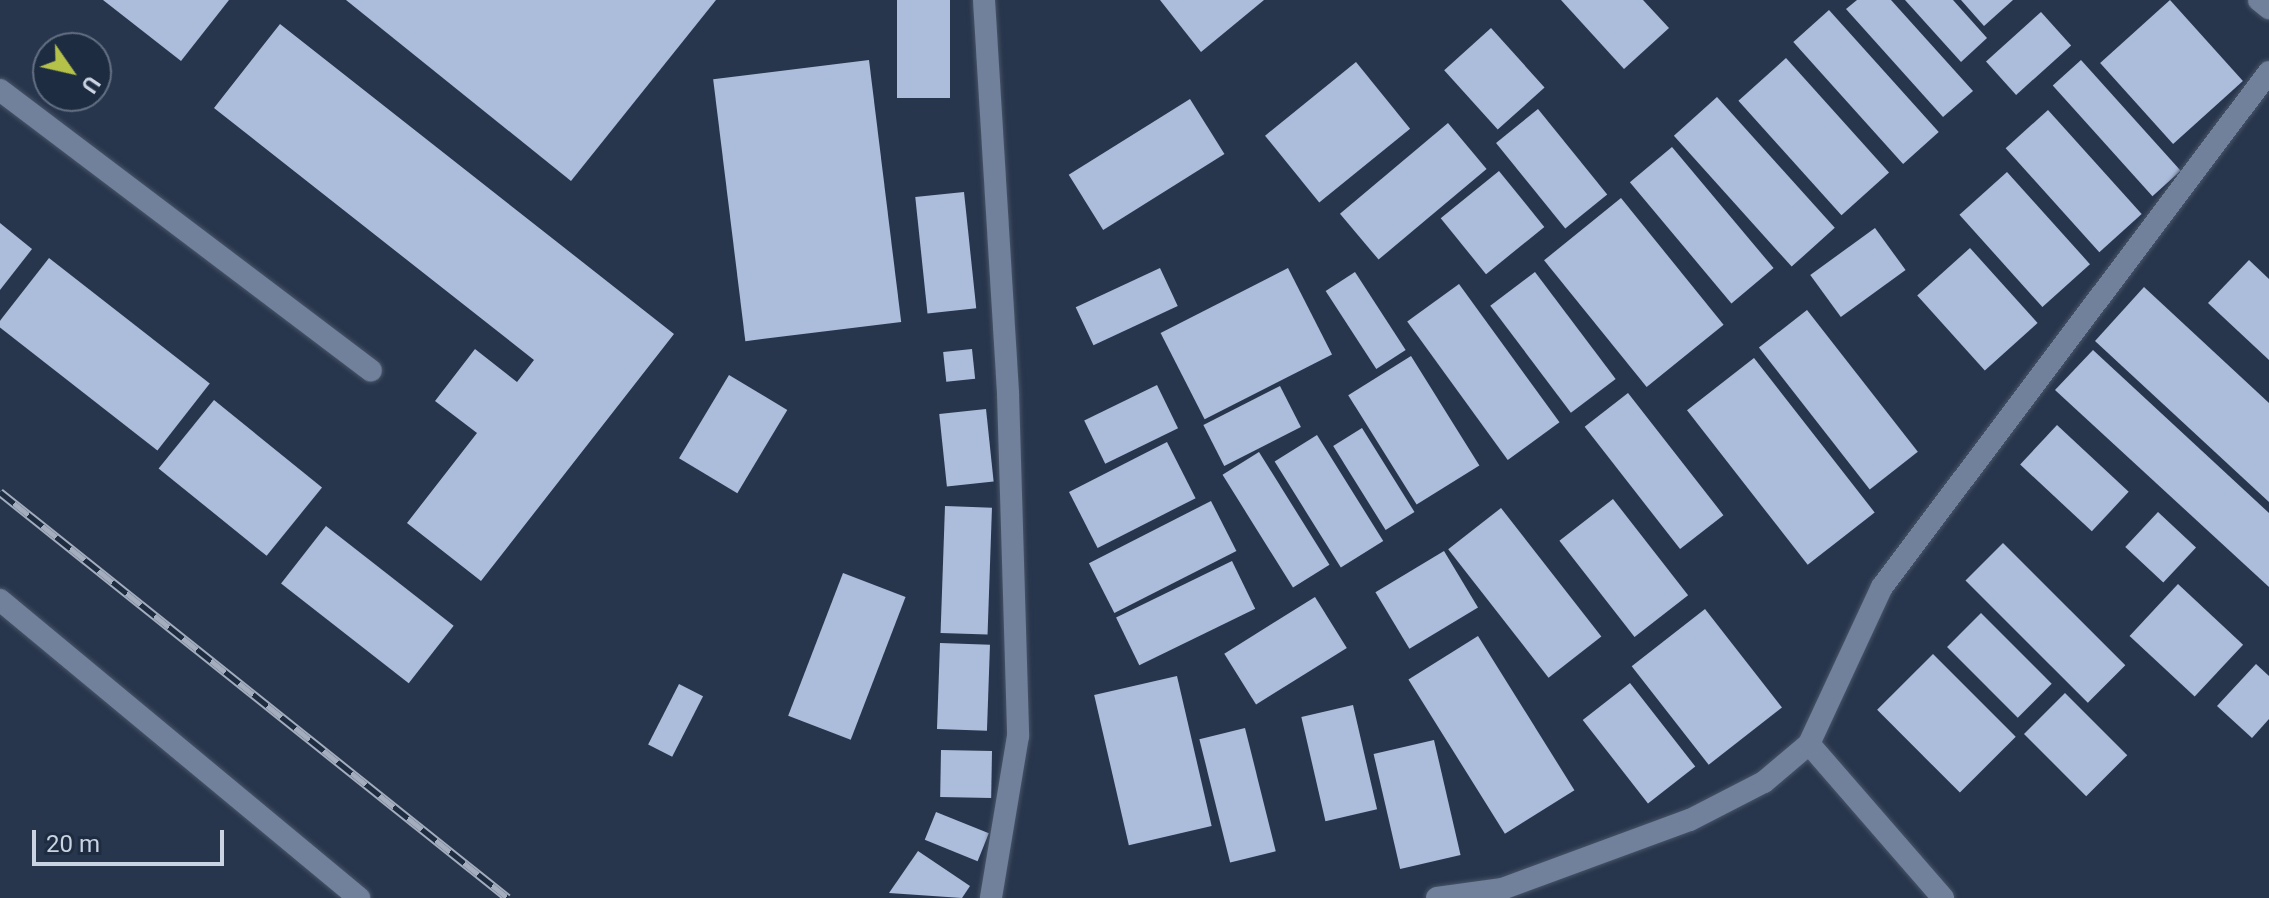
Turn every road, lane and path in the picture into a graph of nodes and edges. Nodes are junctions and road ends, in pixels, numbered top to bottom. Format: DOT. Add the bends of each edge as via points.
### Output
graph roads {
  1 [pos="984,0"];
  2 [pos="2259,0"];
  3 [pos="2269,8"];
  4 [pos="2269,72"];
  5 [pos="0,90"];
  6 [pos="371,371"];
  7 [pos="0,600"];
  8 [pos="1809,744"];
  9 [pos="359,898"];
  10 [pos="991,898"];
  11 [pos="1437,898"];
  12 [pos="1943,898"];
  1 -- 10 [label="street" via="1008,393 1018,736"];
  2 -- 3 [label="street"];
  4 -- 8 [label="street" via="1882,587"];
  5 -- 6 [label="street"];
  7 -- 9 [label="street"];
  8 -- 11 [label="street" via="1764,782 1690,820 1502,889"];
  8 -- 12 [label="street"];
}
